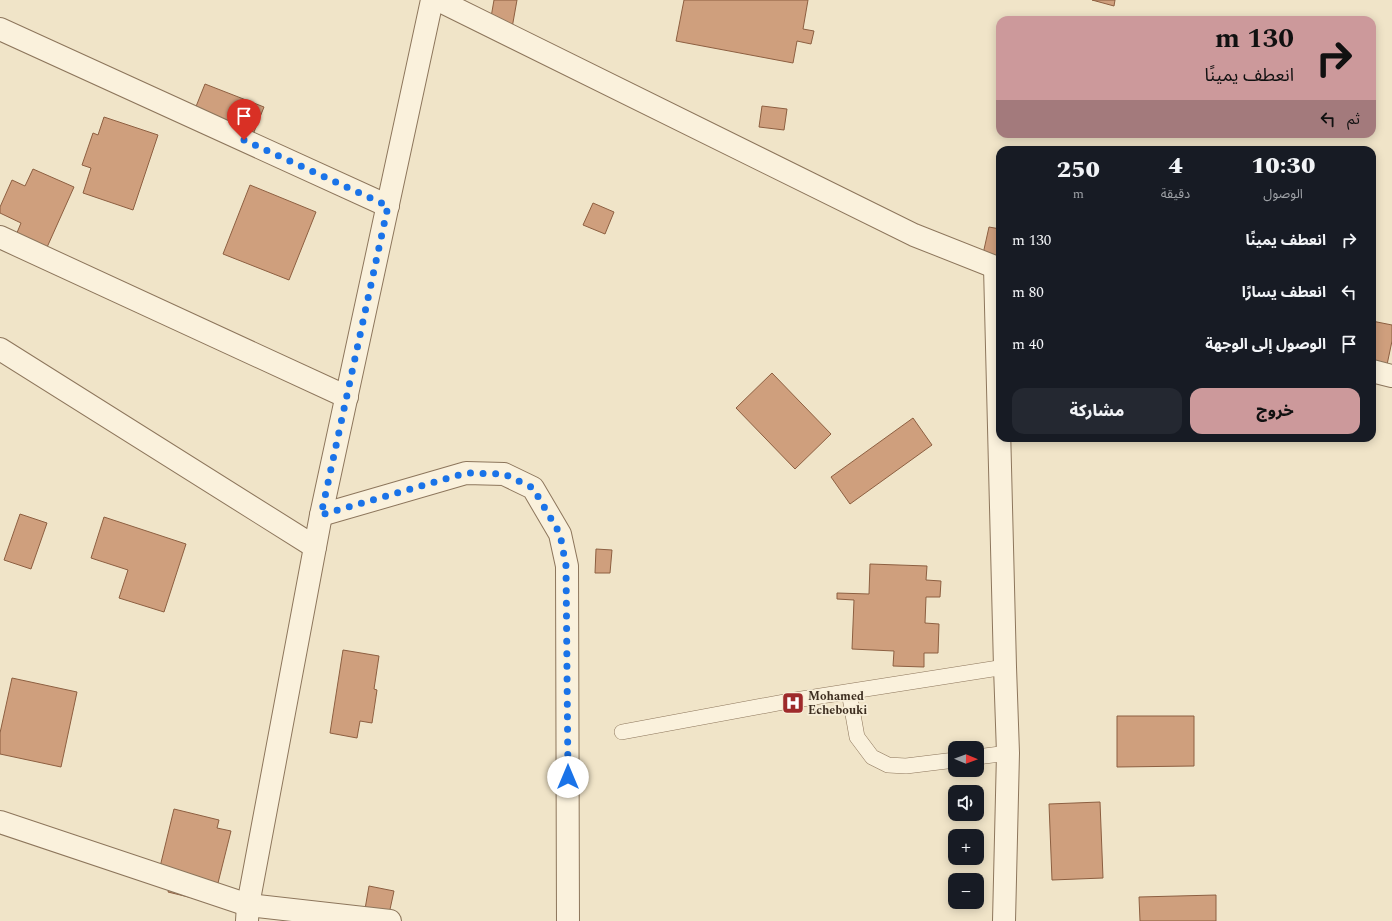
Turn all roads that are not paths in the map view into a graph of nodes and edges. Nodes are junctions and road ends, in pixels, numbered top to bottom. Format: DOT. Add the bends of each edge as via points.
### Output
graph roads {
  1 [pos="432,0"];
  2 [pos="438,0"];
  3 [pos="0,28"];
  4 [pos="388,206"];
  5 [pos="0,237"];
  6 [pos="996,267"];
  7 [pos="0,349"];
  8 [pos="1376,372"];
  9 [pos="1392,376"];
  10 [pos="347,397"];
  11 [pos="1001,442"];
  12 [pos="321,515"];
  13 [pos="315,547"];
  14 [pos="1005,667"];
  15 [pos="849,692"];
  16 [pos="622,732"];
  17 [pos="1008,753"];
  18 [pos="984,756"];
  19 [pos="948,761"];
  20 [pos="0,822"];
  21 [pos="248,913"];
  22 [pos="390,921"];
  23 [pos="568,921"];
  24 [pos="1004,921"];
  1 -- 4 [label="street"];
  2 -- 6 [label="street" via="914,235"];
  3 -- 4 [label="street"];
  4 -- 10 [label="street"];
  5 -- 10 [label="street"];
  7 -- 13 [label="street"];
  8 -- 9 [label="street"];
  10 -- 12 [label="street"];
  11 -- 14 [label="street"];
  12 -- 13 [label="street"];
  12 -- 23 [label="street" via="466,473 504,474 533,488 560,534 566,566"];
  13 -- 21 [label="street"];
  14 -- 15 [label="lane"];
  14 -- 17 [label="street"];
  15 -- 16 [label="lane"];
  15 -- 19 [label="lane" via="856,737 872,757 888,765 906,766"];
  17 -- 18 [label="lane"];
  17 -- 24 [label="street"];
  20 -- 21 [label="street"];
  21 -- 22 [label="street"];
}
